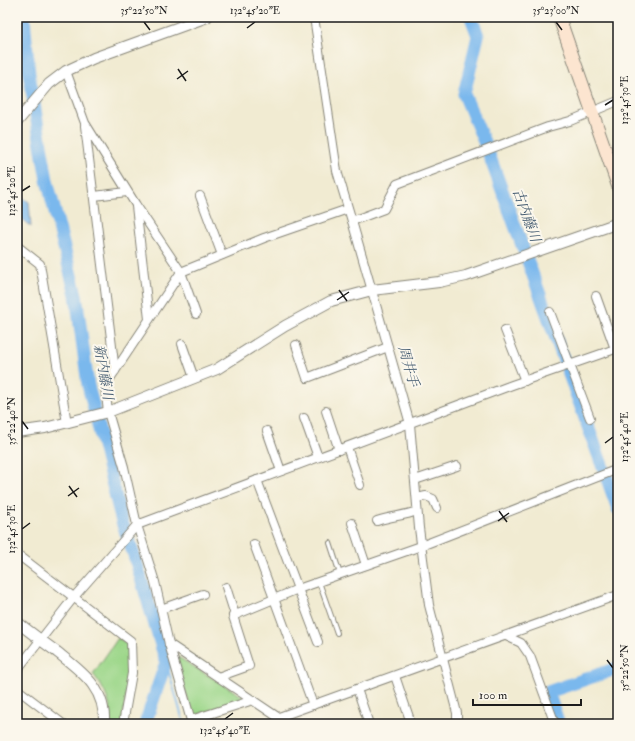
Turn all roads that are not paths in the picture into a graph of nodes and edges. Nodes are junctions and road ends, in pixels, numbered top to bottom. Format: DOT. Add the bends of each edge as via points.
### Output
graph roads {
  1 [pos="208,17"];
  2 [pos="314,17"];
  3 [pos="559,17"];
  4 [pos="66,70"];
  5 [pos="618,101"];
  6 [pos="592,111"];
  7 [pos="17,122"];
  8 [pos="85,123"];
  9 [pos="618,186"];
  10 [pos="127,192"];
  11 [pos="94,196"];
  12 [pos="200,196"];
  13 [pos="136,205"];
  14 [pos="348,209"];
  15 [pos="352,221"];
  16 [pos="618,223"];
  17 [pos="17,246"];
  18 [pos="222,255"];
  19 [pos="181,272"];
  20 [pos="372,290"];
  21 [pos="596,296"];
  22 [pos="550,312"];
  23 [pos="196,314"];
  24 [pos="149,319"];
  25 [pos="505,330"];
  26 [pos="182,344"];
  27 [pos="296,345"];
  28 [pos="388,347"];
  29 [pos="616,349"];
  30 [pos="569,365"];
  31 [pos="115,371"];
  32 [pos="194,378"];
  33 [pos="525,381"];
  34 [pos="326,411"];
  35 [pos="108,412"];
  36 [pos="304,418"];
  37 [pos="590,418"];
  38 [pos="67,423"];
  39 [pos="410,424"];
  40 [pos="17,432"];
  41 [pos="268,432"];
  42 [pos="343,449"];
  43 [pos="318,458"];
  44 [pos="457,466"];
  45 [pos="618,469"];
  46 [pos="281,471"];
  47 [pos="257,480"];
  48 [pos="415,480"];
  49 [pos="360,485"];
  50 [pos="416,498"];
  51 [pos="438,508"];
  52 [pos="417,511"];
  53 [pos="377,521"];
  54 [pos="352,523"];
  55 [pos="137,525"];
  56 [pos="330,543"];
  57 [pos="254,544"];
  58 [pos="421,546"];
  59 [pos="17,554"];
  60 [pos="366,565"];
  61 [pos="340,574"];
  62 [pos="319,582"];
  63 [pos="226,588"];
  64 [pos="298,589"];
  65 [pos="203,594"];
  66 [pos="618,595"];
  67 [pos="74,597"];
  68 [pos="274,599"];
  69 [pos="161,609"];
  70 [pos="235,615"];
  71 [pos="17,622"];
  72 [pos="337,633"];
  73 [pos="506,636"];
  74 [pos="41,640"];
  75 [pos="318,642"];
  76 [pos="169,644"];
  77 [pos="444,658"];
  78 [pos="17,670"];
  79 [pos="395,676"];
  80 [pos="218,677"];
  81 [pos="17,688"];
  82 [pos="357,689"];
  83 [pos="253,700"];
  84 [pos="313,705"];
  85 [pos="279,717"];
  86 [pos="409,717"];
  87 [pos="192,722"];
  88 [pos="63,724"];
  89 [pos="104,724"];
  90 [pos="123,724"];
  91 [pos="288,724"];
  92 [pos="369,724"];
  93 [pos="458,724"];
  94 [pos="555,724"];
  1 -- 4 [label="street"];
  2 -- 14 [label="street" via="337,172"];
  3 -- 6 [label="main road"];
  4 -- 7 [label="street" via="49,84"];
  4 -- 8 [label="street"];
  5 -- 6 [label="street"];
  6 -- 9 [label="main road"];
  6 -- 15 [label="street" via="397,184 384,209"];
  8 -- 10 [label="street"];
  8 -- 11 [label="street"];
  10 -- 11 [label="street"];
  10 -- 13 [label="street"];
  11 -- 31 [label="street"];
  12 -- 18 [label="street"];
  13 -- 19 [label="street"];
  13 -- 24 [label="street"];
  14 -- 15 [label="street"];
  14 -- 18 [label="street"];
  15 -- 20 [label="street"];
  16 -- 20 [label="street" via="466,276"];
  17 -- 38 [label="street" via="40,264"];
  18 -- 19 [label="street"];
  19 -- 23 [label="street"];
  19 -- 24 [label="street"];
  20 -- 28 [label="street"];
  20 -- 32 [label="street" via="331,301 285,326 217,369"];
  21 -- 29 [label="street"];
  22 -- 30 [label="street"];
  24 -- 31 [label="street"];
  25 -- 33 [label="street"];
  26 -- 32 [label="street"];
  27 -- 28 [label="street" via="307,378"];
  28 -- 39 [label="street"];
  29 -- 30 [label="street"];
  30 -- 33 [label="street"];
  30 -- 37 [label="street"];
  31 -- 35 [label="street" via="105,386"];
  32 -- 35 [label="street"];
  33 -- 39 [label="street"];
  34 -- 42 [label="street"];
  35 -- 38 [label="street"];
  35 -- 55 [label="street"];
  36 -- 43 [label="street"];
  38 -- 40 [label="street"];
  39 -- 42 [label="street"];
  39 -- 48 [label="street"];
  41 -- 46 [label="street"];
  42 -- 43 [label="street"];
  42 -- 49 [label="street"];
  43 -- 46 [label="street"];
  44 -- 48 [label="street"];
  45 -- 58 [label="street"];
  46 -- 47 [label="street"];
  47 -- 55 [label="street"];
  47 -- 64 [label="street"];
  48 -- 50 [label="street"];
  50 -- 51 [label="street" via="426,496 433,499"];
  50 -- 52 [label="street"];
  52 -- 53 [label="street"];
  52 -- 58 [label="street"];
  54 -- 60 [label="street"];
  55 -- 67 [label="street"];
  55 -- 69 [label="street"];
  56 -- 61 [label="lane"];
  57 -- 68 [label="street"];
  58 -- 60 [label="street"];
  58 -- 77 [label="street" via="429,605"];
  59 -- 67 [label="street"];
  60 -- 61 [label="street"];
  61 -- 62 [label="street"];
  62 -- 64 [label="street"];
  62 -- 72 [label="lane"];
  63 -- 70 [label="street"];
  64 -- 68 [label="street"];
  64 -- 75 [label="street"];
  65 -- 69 [label="street"];
  66 -- 73 [label="street"];
  67 -- 74 [label="street"];
  67 -- 90 [label="street" via="131,641 132,673"];
  68 -- 70 [label="street"];
  68 -- 84 [label="street"];
  69 -- 76 [label="street"];
  70 -- 80 [label="street" via="233,616 249,666"];
  71 -- 74 [label="street"];
  73 -- 77 [label="street"];
  73 -- 94 [label="street" via="521,642 530,656"];
  74 -- 78 [label="street"];
  74 -- 89 [label="street" via="86,674 97,690 102,704"];
  76 -- 80 [label="street"];
  76 -- 87 [label="street"];
  77 -- 79 [label="street"];
  77 -- 93 [label="street"];
  79 -- 82 [label="street"];
  79 -- 86 [label="street"];
  80 -- 83 [label="street"];
  81 -- 88 [label="street"];
  82 -- 84 [label="street"];
  82 -- 92 [label="street"];
  83 -- 85 [label="street"];
  83 -- 87 [label="street"];
  84 -- 85 [label="street"];
  85 -- 91 [label="street"];
}
